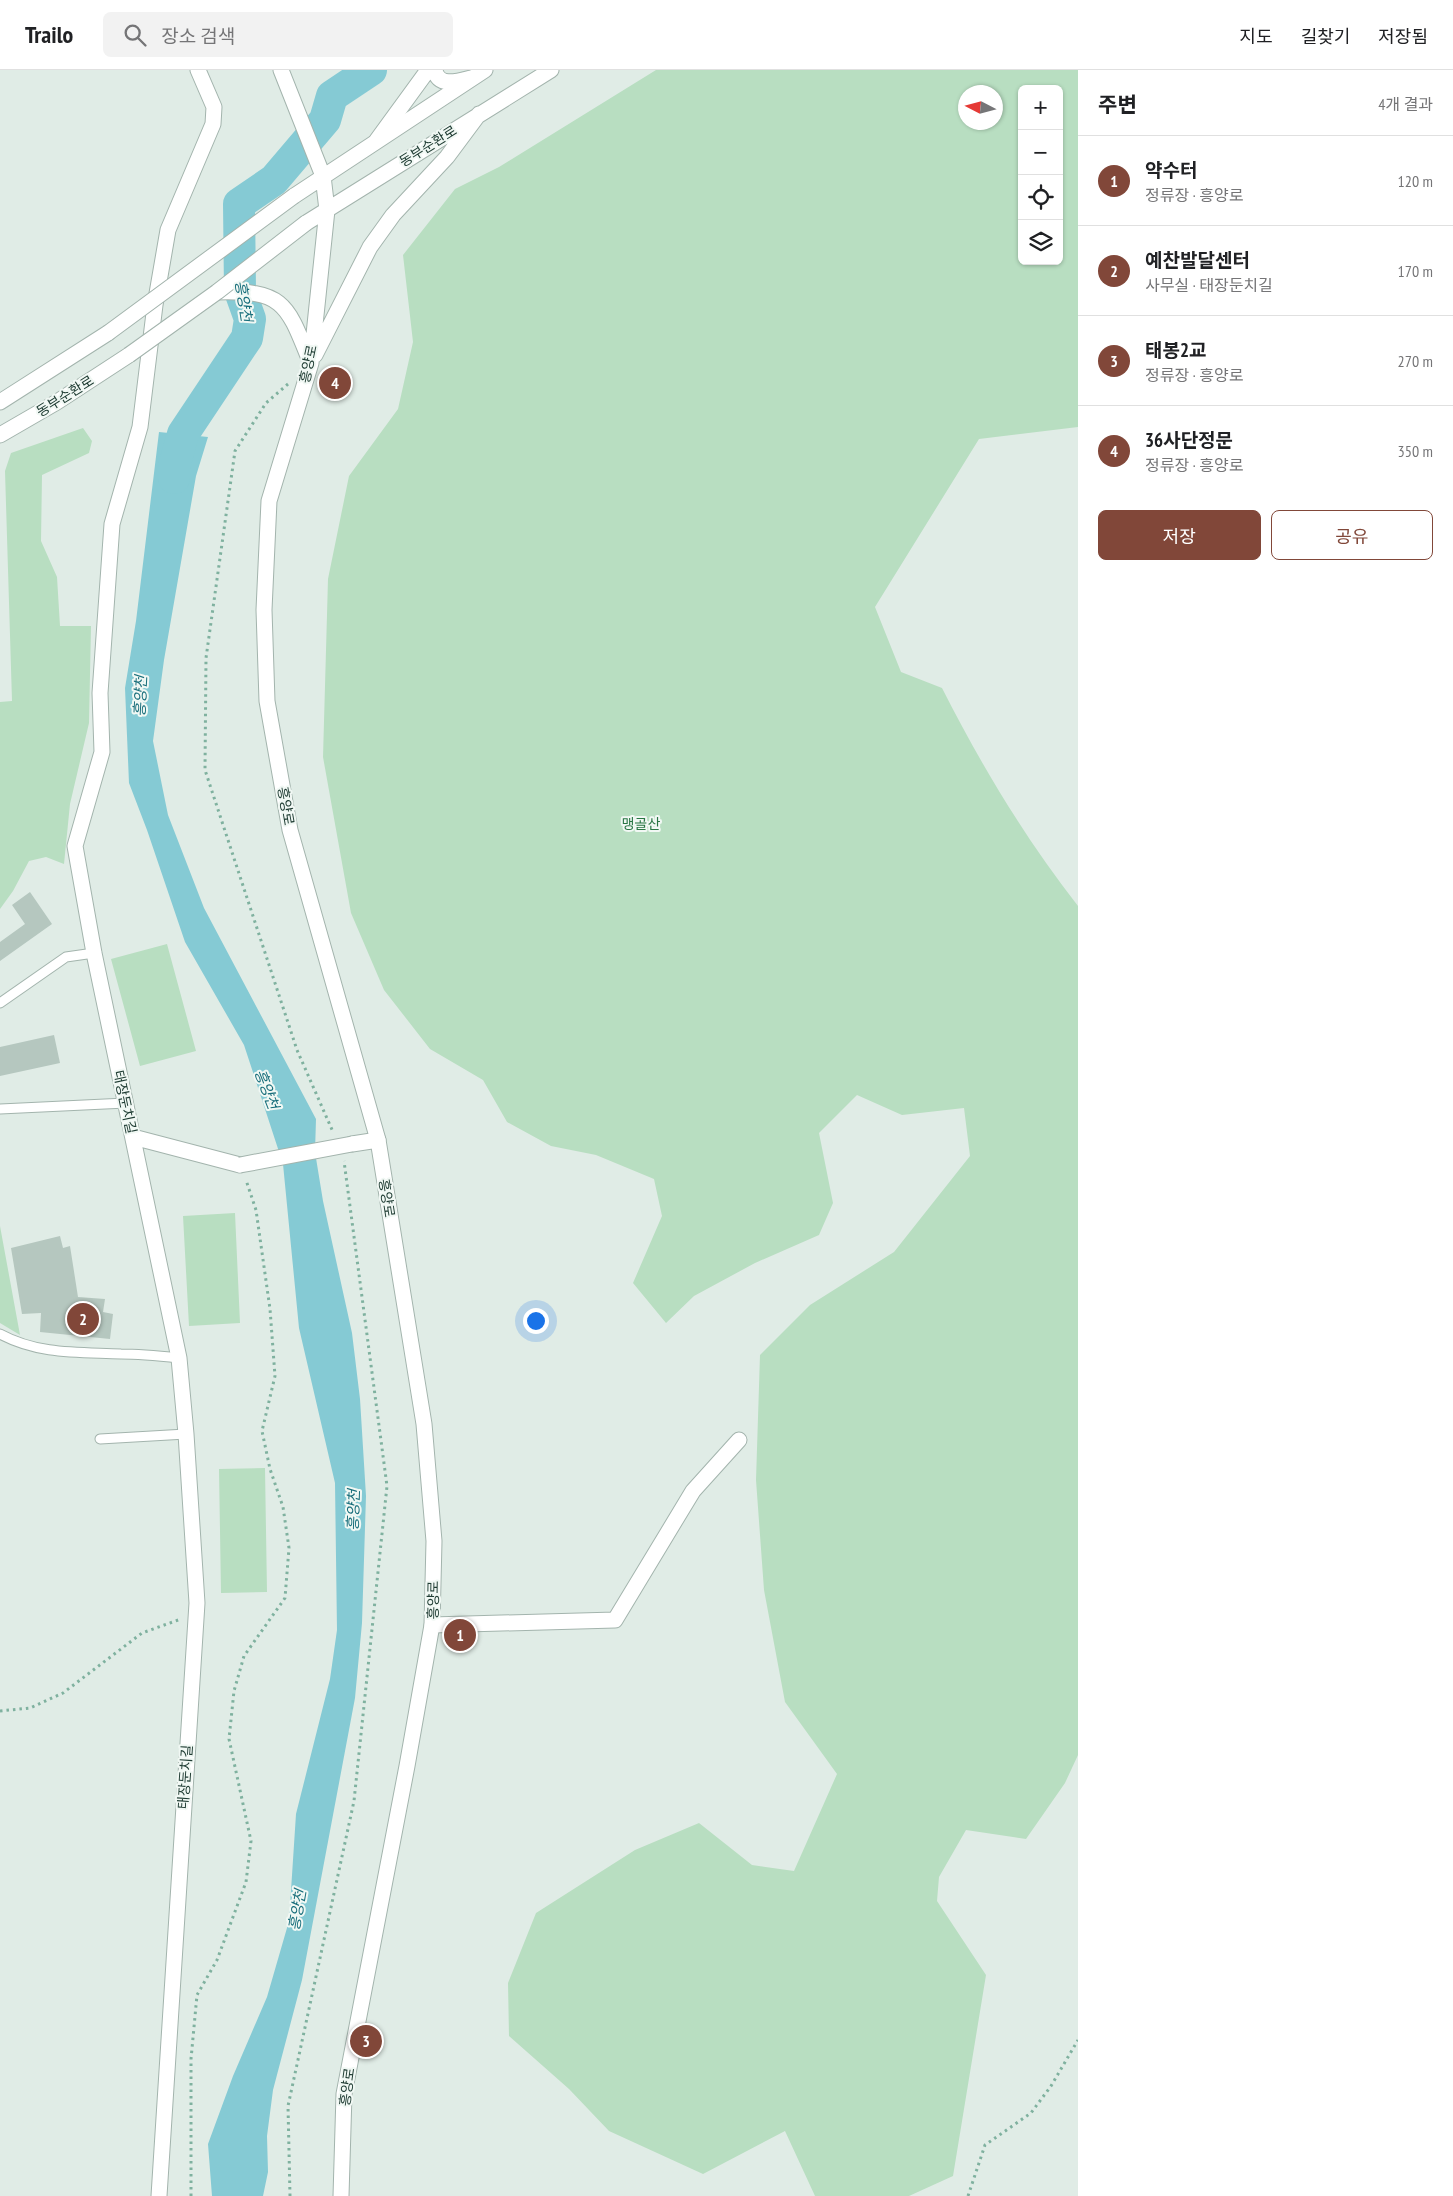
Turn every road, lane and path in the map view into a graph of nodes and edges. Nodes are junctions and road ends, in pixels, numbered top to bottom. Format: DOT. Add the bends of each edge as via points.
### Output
graph roads {
  1 [pos="198,70"];
  2 [pos="428,70"];
  3 [pos="435,70"];
  4 [pos="485,70"];
  5 [pos="550,70"];
  6 [pos="283,75"];
  7 [pos="471,78"];
  8 [pos="479,114"];
  9 [pos="377,140"];
  10 [pos="323,176"];
  11 [pos="326,210"];
  12 [pos="217,292"];
  13 [pos="311,362"];
  14 [pos="0,402"];
  15 [pos="0,435"];
  16 [pos="94,953"];
  17 [pos="0,1003"];
  18 [pos="126,1103"];
  19 [pos="0,1109"];
  20 [pos="133,1137"];
  21 [pos="336,1139"];
  22 [pos="378,1140"];
  23 [pos="348,1150"];
  24 [pos="240,1165"];
  25 [pos="0,1334"];
  26 [pos="180,1358"];
  27 [pos="186,1434"];
  28 [pos="100,1439"];
  29 [pos="739,1440"];
  30 [pos="197,1602"];
  31 [pos="432,1625"];
  32 [pos="0,1712"];
  33 [pos="1078,2040"];
  34 [pos="158,2196"];
  35 [pos="191,2196"];
  36 [pos="290,2196"];
  37 [pos="341,2196"];
  38 [pos="968,2196"];
  1 -- 16 [label="street, 태장둔치길" via="214,107 213,124 168,230 140,427 112,524 100,693 102,752 75,846"];
  2 -- 9 [label="street"];
  3 -- 7 [label="street" via="441,80 449,82"];
  4 -- 7 [label="street"];
  5 -- 8 [label="street, 동부순환로"];
  6 -- 10 [label="street, 흥양로"];
  7 -- 9 [label="street"];
  8 -- 11 [label="street, 동부순환로"];
  8 -- 13 [label="street" via="447,157 393,214 370,247"];
  9 -- 10 [label="street"];
  10 -- 11 [label="street, 흥양로"];
  10 -- 14 [label="street, bridge" via="108,333"];
  11 -- 12 [label="street, 동부순환로, bridge"];
  11 -- 13 [label="street, 흥양로"];
  12 -- 13 [label="street" via="240,291 266,296 280,303 293,318"];
  12 -- 15 [label="street, 동부순환로, bridge" via="129,355"];
  13 -- 21 [label="path" via="266,404 236,451 206,658 205,770 297,1050"];
  13 -- 22 [label="street, 흥양로" via="269,501 264,610 267,701 290,830"];
  16 -- 17 [label="lane" via="66,957"];
  16 -- 18 [label="street, 태장둔치길"];
  18 -- 19 [label="lane"];
  18 -- 20 [label="street, 태장둔치길"];
  20 -- 24 [label="street"];
  20 -- 26 [label="street, 태장둔치길"];
  22 -- 23 [label="street"];
  22 -- 31 [label="street, 흥양로" via="424,1424 434,1541"];
  23 -- 24 [label="street, bridge"];
  23 -- 36 [label="path" via="387,1486 354,1801 288,2106"];
  24 -- 35 [label="path" via="256,1210 270,1309 275,1376 262,1431 283,1507 289,1548 285,1598 244,1656 234,1691 230,1739 251,1841 246,1882 217,1960 197,1995 191,2059"];
  25 -- 26 [label="lane" via="16,1343 70,1354"];
  26 -- 27 [label="street, 태장둔치길"];
  27 -- 28 [label="lane"];
  27 -- 30 [label="street, 태장둔치길"];
  29 -- 31 [label="street" via="693,1491 615,1620"];
  30 -- 32 [label="path" via="182,1619 142,1633 63,1693 30,1708"];
  30 -- 34 [label="street, 태장둔치길"];
  31 -- 37 [label="street, 흥양로" via="344,2094"];
  33 -- 38 [label="path" via="1031,2113 985,2145"];
}
